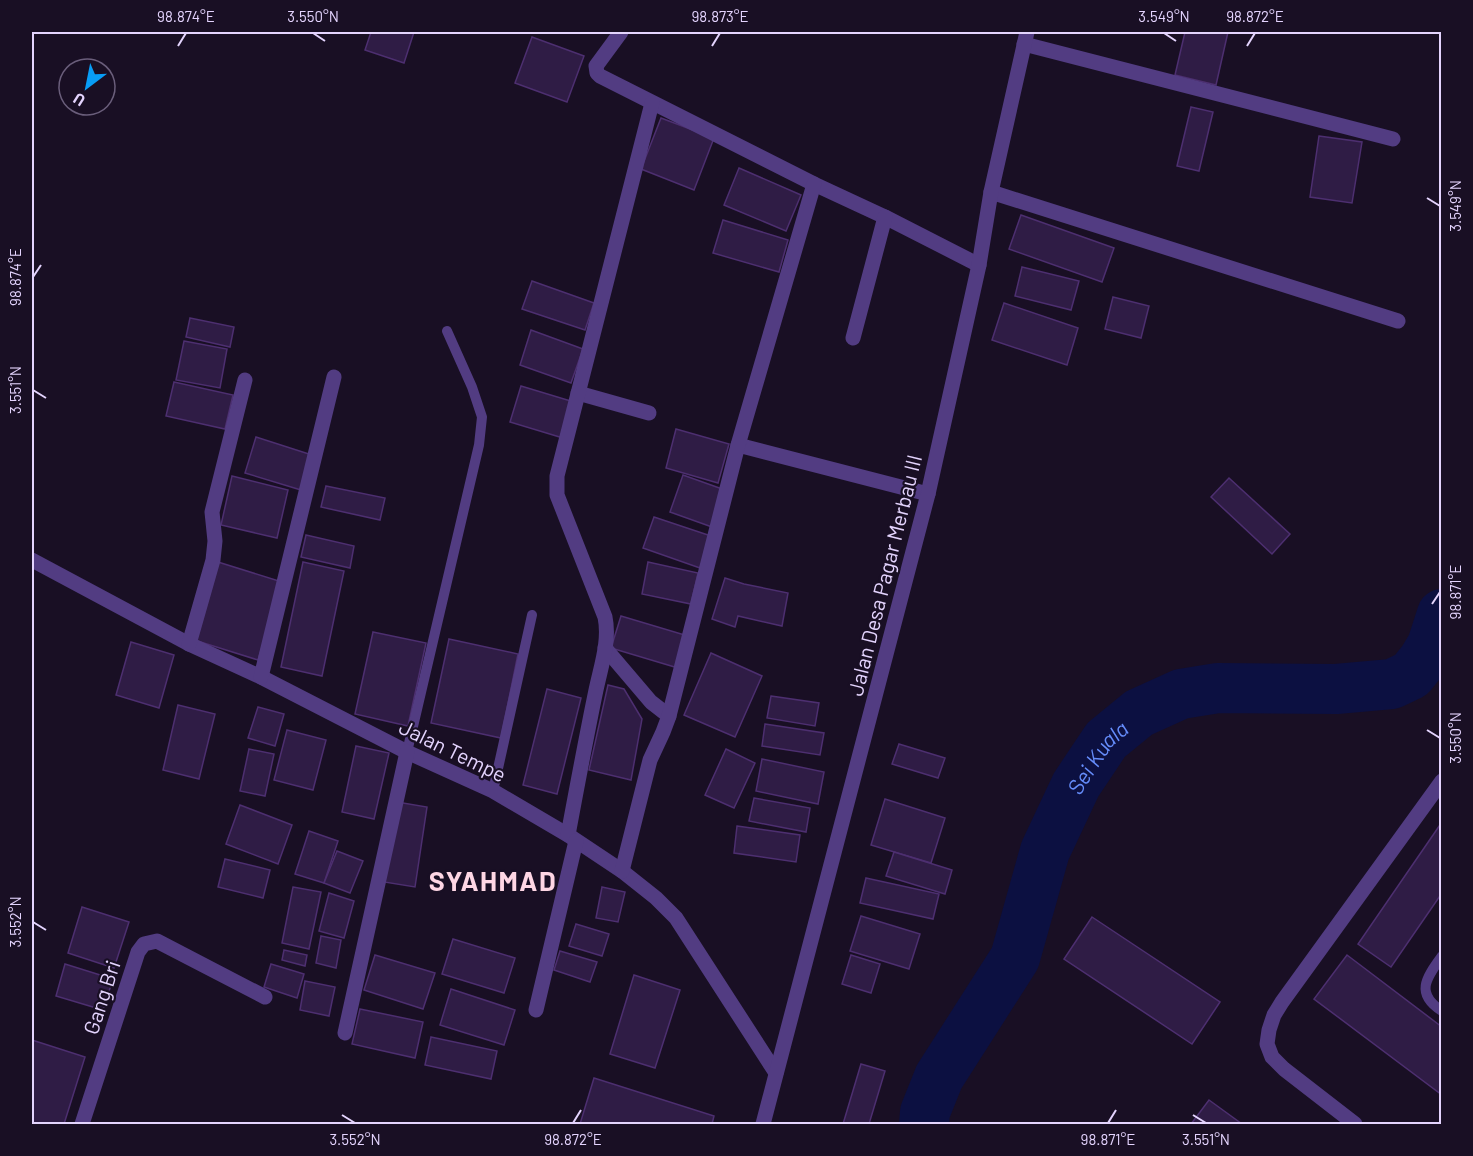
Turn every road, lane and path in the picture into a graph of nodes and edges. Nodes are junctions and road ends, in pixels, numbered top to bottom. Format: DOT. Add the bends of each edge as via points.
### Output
graph roads {
  1 [pos="621,32"];
  2 [pos="1025,38"];
  3 [pos="652,103"];
  4 [pos="1393,139"];
  5 [pos="814,184"];
  6 [pos="992,192"];
  7 [pos="885,217"];
  8 [pos="979,265"];
  9 [pos="1398,321"];
  10 [pos="447,331"];
  11 [pos="853,338"];
  12 [pos="334,377"];
  13 [pos="245,380"];
  14 [pos="578,393"];
  15 [pos="649,413"];
  16 [pos="738,445"];
  17 [pos="928,494"];
  18 [pos="32,560"];
  19 [pos="532,615"];
  20 [pos="189,644"];
  21 [pos="605,649"];
  22 [pos="261,677"];
  23 [pos="669,716"];
  24 [pos="407,752"];
  25 [pos="1442,781"];
  26 [pos="493,791"];
  27 [pos="572,838"];
  28 [pos="622,871"];
  29 [pos="1442,956"];
  30 [pos="265,997"];
  31 [pos="536,1010"];
  32 [pos="1442,1011"];
  33 [pos="345,1033"];
  34 [pos="777,1067"];
  35 [pos="82,1125"];
  36 [pos="763,1125"];
  37 [pos="1355,1125"];
  1 -- 3 [label="street" via="596,66 597,73"];
  2 -- 4 [label="street"];
  2 -- 6 [label="street, Jalan Desa Pagar Merbau III"];
  3 -- 5 [label="street"];
  3 -- 14 [label="street"];
  5 -- 7 [label="street"];
  5 -- 16 [label="street"];
  6 -- 8 [label="street, Jalan Desa Pagar Merbau III"];
  6 -- 9 [label="street"];
  7 -- 8 [label="street"];
  7 -- 11 [label="street"];
  8 -- 17 [label="street, Jalan Desa Pagar Merbau III"];
  10 -- 24 [label="lane" via="482,417 479,445"];
  12 -- 22 [label="street"];
  13 -- 20 [label="street" via="212,512 213,560"];
  14 -- 15 [label="street"];
  14 -- 21 [label="street" via="557,476 557,495 605,617"];
  16 -- 17 [label="street"];
  16 -- 23 [label="street"];
  17 -- 34 [label="street, Jalan Desa Pagar Merbau III"];
  18 -- 20 [label="street, Jalan Tempe"];
  19 -- 26 [label="lane"];
  20 -- 22 [label="street, Jalan Tempe"];
  21 -- 23 [label="street" via="651,702"];
  21 -- 27 [label="street"];
  22 -- 24 [label="street, Jalan Tempe"];
  23 -- 28 [label="street" via="650,760"];
  24 -- 26 [label="street, Jalan Tempe"];
  24 -- 33 [label="street"];
  25 -- 37 [label="street" via="1282,1002 1269,1030 1267,1044 1272,1057"];
  26 -- 27 [label="street, Jalan Tempe"];
  27 -- 28 [label="street, Jalan Tempe"];
  27 -- 31 [label="street"];
  28 -- 34 [label="street, Jalan Tempe" via="676,918"];
  29 -- 32 [label="lane" via="1429,973 1425,993"];
  30 -- 35 [label="street, Gang Bri" via="157,941 144,944 138,952"];
  34 -- 36 [label="street, Jalan Desa Pagar Merbau III"];
}
